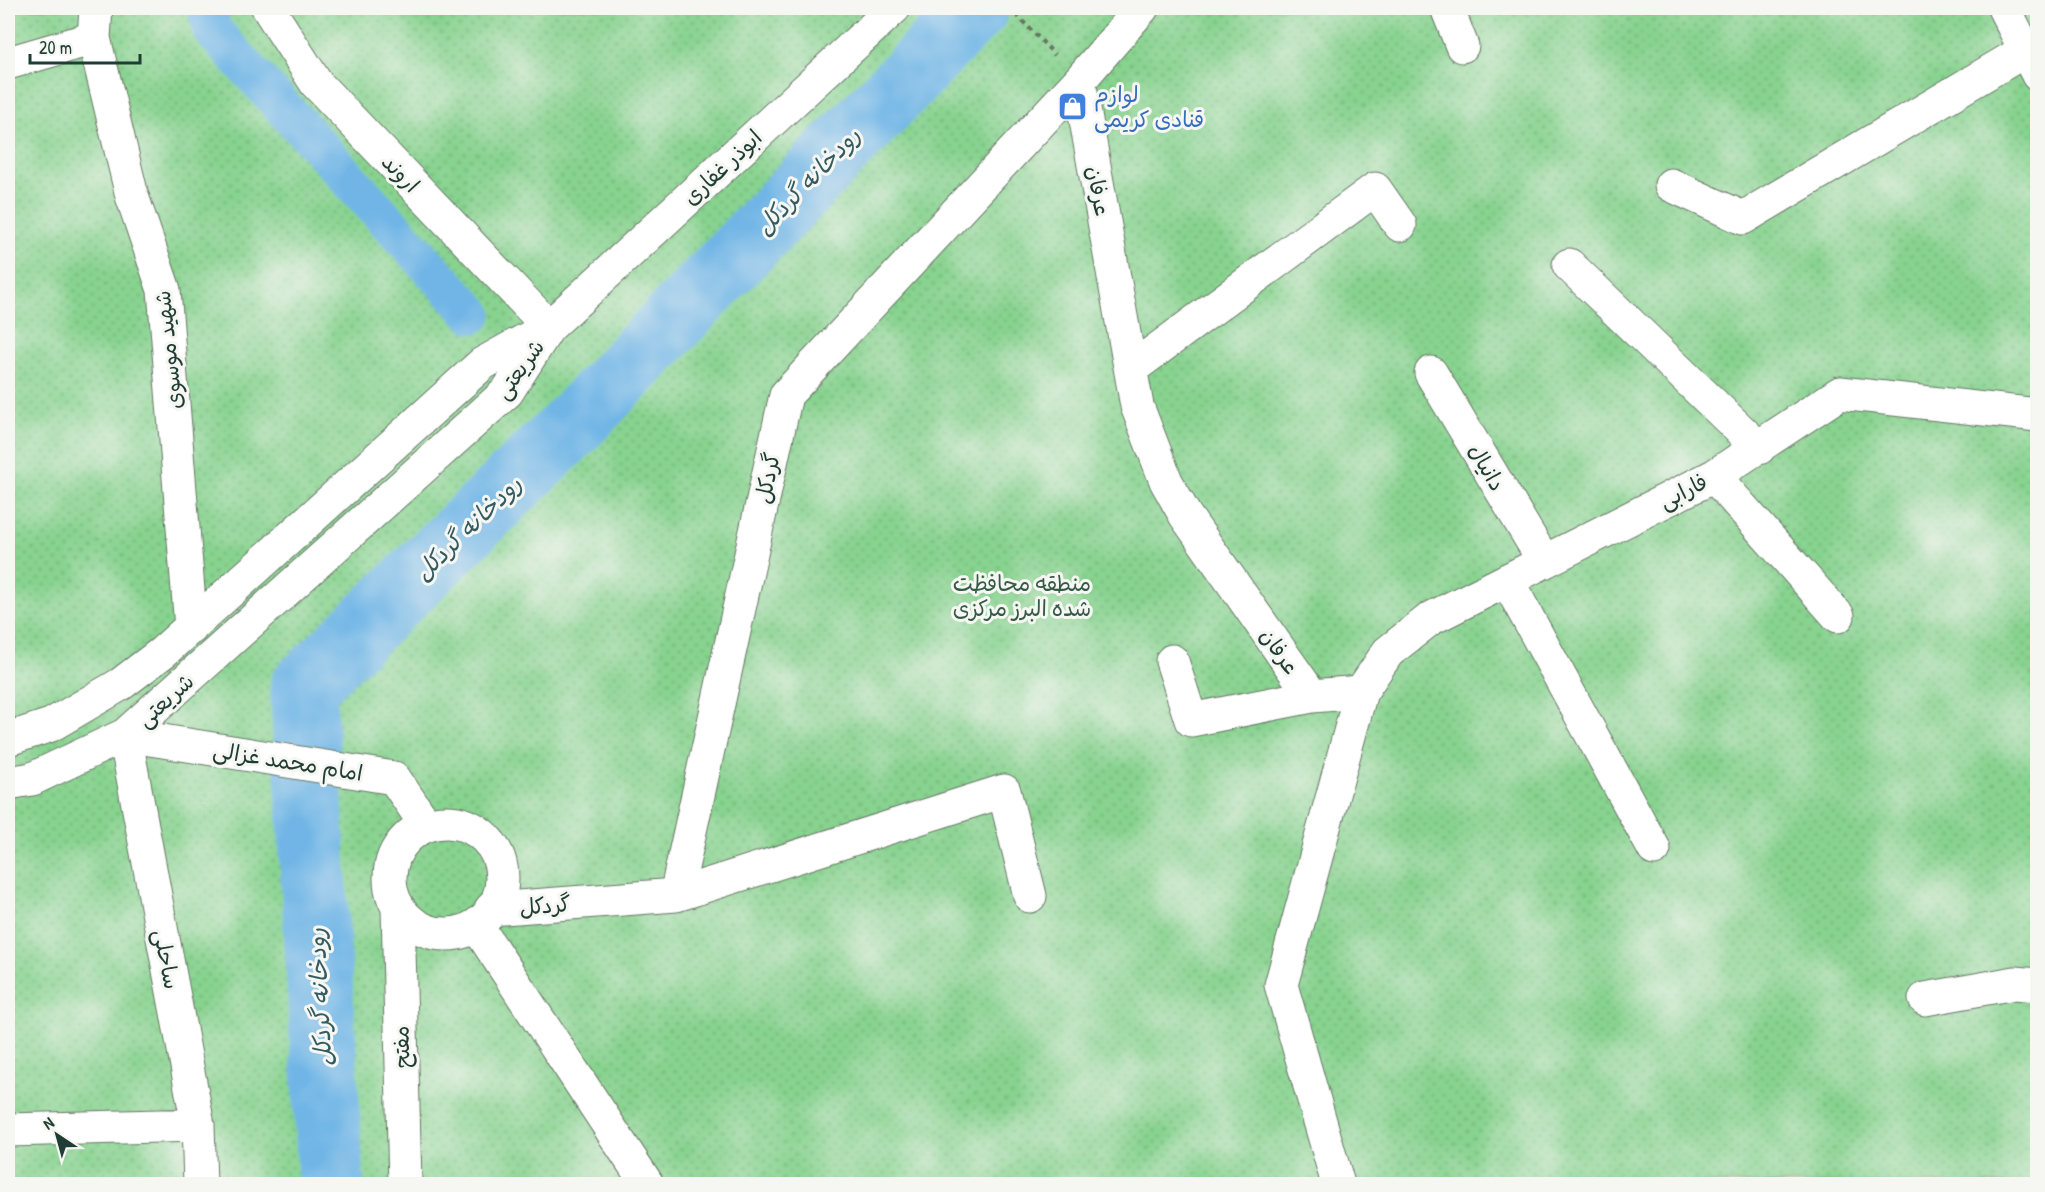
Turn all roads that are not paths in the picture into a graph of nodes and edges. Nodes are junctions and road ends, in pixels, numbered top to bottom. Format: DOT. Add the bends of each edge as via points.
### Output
graph roads {
  1 [pos="268,8"];
  2 [pos="894,8"];
  3 [pos="1142,8"];
  4 [pos="1447,8"];
  5 [pos="2004,8"];
  6 [pos="95,23"];
  7 [pos="1462,46"];
  8 [pos="2032,62"];
  9 [pos="8,63"];
  10 [pos="1079,81"];
  11 [pos="1671,185"];
  12 [pos="1400,225"];
  13 [pos="1569,265"];
  14 [pos="549,327"];
  15 [pos="1131,369"];
  16 [pos="1431,373"];
  17 [pos="2037,415"];
  18 [pos="1759,448"];
  19 [pos="1714,476"];
  20 [pos="1544,561"];
  21 [pos="1507,580"];
  22 [pos="1838,616"];
  23 [pos="191,628"];
  24 [pos="1172,661"];
  25 [pos="1361,692"];
  26 [pos="1312,696"];
  27 [pos="125,735"];
  28 [pos="8,739"];
  29 [pos="8,783"];
  30 [pos="426,825"];
  31 [pos="1654,849"];
  32 [pos="676,896"];
  33 [pos="1030,896"];
  34 [pos="398,909"];
  35 [pos="484,918"];
  36 [pos="2037,985"];
  37 [pos="1925,999"];
  38 [pos="198,1125"];
  39 [pos="8,1130"];
  40 [pos="201,1185"];
  41 [pos="405,1185"];
  42 [pos="647,1185"];
  43 [pos="1338,1185"];
  1 -- 14 [label="street, اروند" via="316,83"];
  2 -- 14 [label="street, ابوذر غفاری"];
  3 -- 10 [label="street, گردکل"];
  4 -- 7 [label="street"];
  5 -- 8 [label="street"];
  6 -- 9 [label="street"];
  6 -- 23 [label="street, شهید موسوی" via="132,196 164,290"];
  8 -- 11 [label="street" via="1743,218"];
  10 -- 15 [label="street, عرفان"];
  10 -- 32 [label="street, گردکل" via="786,395"];
  12 -- 15 [label="street" via="1375,189"];
  13 -- 18 [label="street"];
  14 -- 23 [label="street, شریعتی" via="482,364"];
  14 -- 27 [label="street, شریعتی" via="507,392"];
  15 -- 26 [label="street, عرفان" via="1137,405 1166,481 1185,515"];
  16 -- 20 [label="street, دانیال"];
  17 -- 18 [label="street, فارابی" via="1840,393"];
  18 -- 19 [label="street, فارابی"];
  19 -- 20 [label="street, فارابی"];
  19 -- 22 [label="street"];
  20 -- 21 [label="street, فارابی"];
  21 -- 25 [label="street, فارابی" via="1430,619 1388,652"];
  21 -- 31 [label="street"];
  23 -- 28 [label="street, شریعتی" via="121,684 51,725"];
  24 -- 26 [label="street" via="1191,720"];
  25 -- 26 [label="street, عرفان"];
  25 -- 43 [label="street" via="1281,985"];
  27 -- 29 [label="street, شریعتی" via="33,779"];
  27 -- 30 [label="street, امام محمد غزالی" via="394,778"];
  27 -- 38 [label="street, ساحلی"];
  30 -- 34 [label="street" via="395,851 390,890"];
  30 -- 35 [label="street" via="447,821 467,826 485,837 497,854 502,874 500,895"];
  32 -- 33 [label="street" via="1004,791"];
  32 -- 35 [label="street, گردکل"];
  34 -- 35 [label="street" via="410,922 444,935 461,933"];
  34 -- 41 [label="street, مفتح"];
  35 -- 42 [label="street"];
  36 -- 37 [label="street" via="2015,983"];
  38 -- 39 [label="street"];
  38 -- 40 [label="street, ساحلی"];
}
